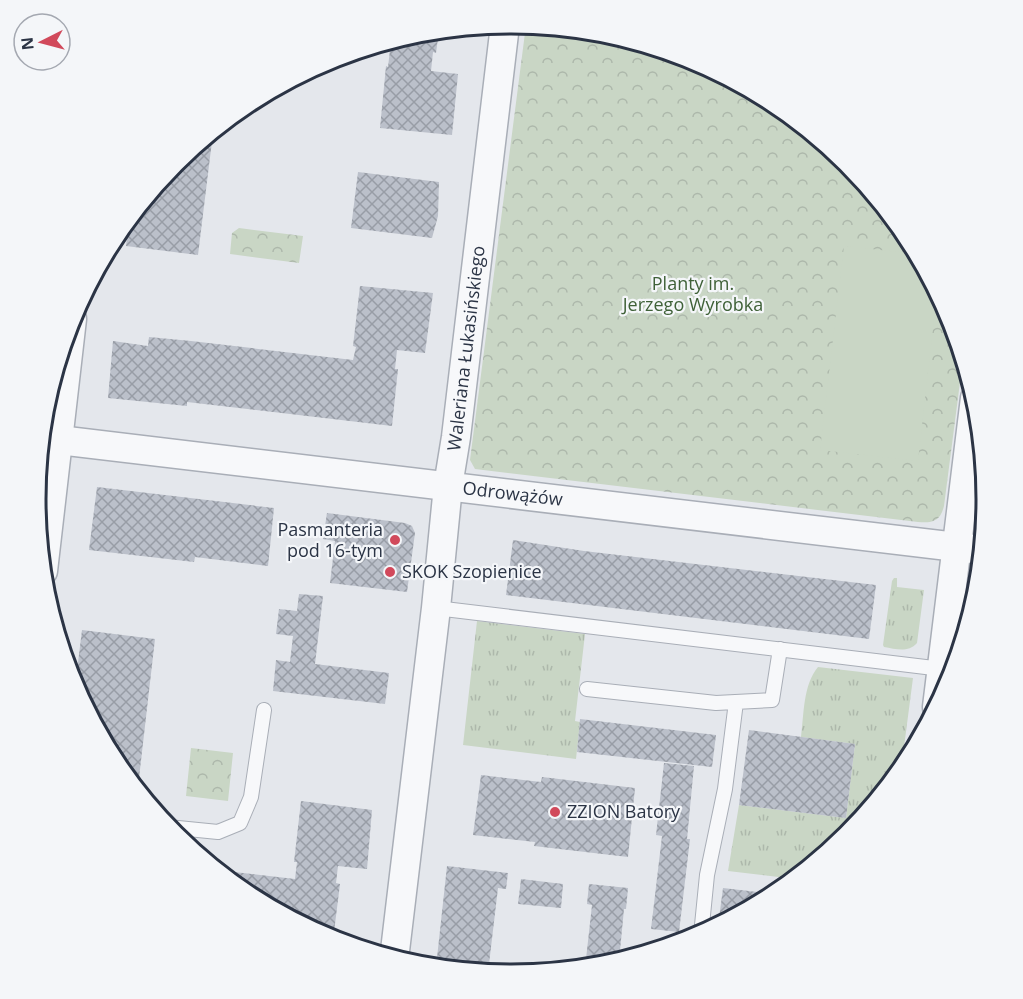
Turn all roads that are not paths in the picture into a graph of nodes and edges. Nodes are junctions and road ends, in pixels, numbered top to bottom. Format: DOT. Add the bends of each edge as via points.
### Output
graph roads {
  1 [pos="504,34"];
  2 [pos="57,399"];
  3 [pos="50,439"];
  4 [pos="975,463"];
  5 [pos="448,486"];
  6 [pos="46,509"];
  7 [pos="970,548"];
  8 [pos="436,608"];
  9 [pos="780,649"];
  10 [pos="942,669"];
  11 [pos="941,677"];
  12 [pos="587,689"];
  13 [pos="736,702"];
  14 [pos="264,710"];
  15 [pos="184,829"];
  16 [pos="702,923"];
  17 [pos="395,950"];
  1 -- 5 [label="street, Waleriana Łukasińskiego"];
  2 -- 3 [label="street"];
  3 -- 5 [label="street, Odrowążów"];
  3 -- 6 [label="street"];
  4 -- 7 [label="street"];
  5 -- 7 [label="street, Odrowążów"];
  5 -- 8 [label="street, Waleriana Łukasińskiego"];
  7 -- 10 [label="street"];
  8 -- 9 [label="lane"];
  8 -- 17 [label="street, Waleriana Łukasińskiego"];
  9 -- 10 [label="lane"];
  9 -- 13 [label="lane" via="772,700"];
  10 -- 11 [label="street"];
  12 -- 13 [label="lane"];
  13 -- 16 [label="lane"];
  14 -- 15 [label="lane" via="251,797 240,823 218,832"];
}
